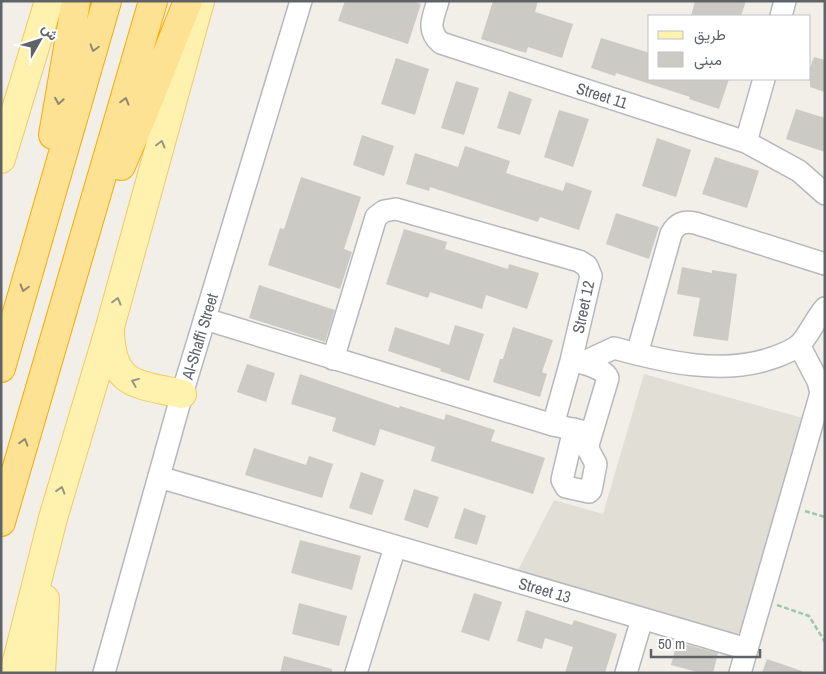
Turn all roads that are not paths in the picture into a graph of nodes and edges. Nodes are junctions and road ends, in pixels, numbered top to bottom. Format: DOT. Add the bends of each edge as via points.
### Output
graph roads {
  1 [pos="49,1"];
  2 [pos="76,1"];
  3 [pos="107,1"];
  4 [pos="153,1"];
  5 [pos="188,1"];
  6 [pos="200,1"];
  7 [pos="301,1"];
  8 [pos="438,1"];
  9 [pos="785,1"];
  10 [pos="781,15"];
  11 [pos="764,80"];
  12 [pos="746,142"];
  13 [pos="1,159"];
  14 [pos="825,194"];
  15 [pos="34,255"];
  16 [pos="825,264"];
  17 [pos="76,268"];
  18 [pos="825,308"];
  19 [pos="204,319"];
  20 [pos="110,327"];
  21 [pos="799,345"];
  22 [pos="637,354"];
  23 [pos="333,358"];
  24 [pos="576,362"];
  25 [pos="1,368"];
  26 [pos="182,394"];
  27 [pos="553,425"];
  28 [pos="159,478"];
  29 [pos="53,518"];
  30 [pos="1,522"];
  31 [pos="395,548"];
  32 [pos="642,619"];
  33 [pos="747,649"];
  34 [pos="14,673"];
  35 [pos="41,673"];
  36 [pos="104,673"];
  37 [pos="356,673"];
  38 [pos="626,673"];
  39 [pos="740,673"];
  1 -- 13 [label="main road"];
  2 -- 15 [label="highway, one-way"];
  3 -- 15 [label="highway, one-way"];
  17 -- 4 [label="highway, one-way"];
  5 -- 17 [label="highway"];
  20 -- 6 [label="main road, one-way"];
  7 -- 19 [label="street, Al-Shaffi Street"];
  8 -- 12 [label="street, Street 11" via="431,25 433,36 441,43"];
  9 -- 10 [label="street"];
  11 -- 12 [label="street"];
  12 -- 14 [label="street, Street 11" via="799,171"];
  15 -- 25 [label="highway, one-way"];
  16 -- 22 [label="street" via="695,223 680,223 671,234"];
  30 -- 17 [label="highway, one-way"];
  18 -- 21 [label="street"];
  19 -- 23 [label="street"];
  19 -- 26 [label="street, Al-Shaffi Street"];
  26 -- 20 [label="main road, one-way" via="125,377 111,348"];
  29 -- 20 [label="main road, one-way"];
  21 -- 22 [label="street" via="763,362 741,366 686,364"];
  21 -- 33 [label="street" via="821,393"];
  22 -- 24 [label="street" via="612,348"];
  23 -- 24 [label="street, Street 12" via="376,217 384,210 396,209 579,261 587,266 591,276"];
  23 -- 27 [label="street"];
  24 -- 27 [label="street, Street 12"];
  24 -- 27 [label="street" via="605,373 608,378 583,431"];
  26 -- 28 [label="street, Al-Shaffi Street"];
  28 -- 31 [label="street, Street 13"];
  28 -- 36 [label="street, Al-Shaffi Street"];
  29 -- 34 [label="main road"];
  29 -- 35 [label="main road"];
  31 -- 32 [label="street, Street 13"];
  31 -- 37 [label="street"];
  32 -- 33 [label="street, Street 13"];
  32 -- 38 [label="street"];
  33 -- 39 [label="street"];
}
